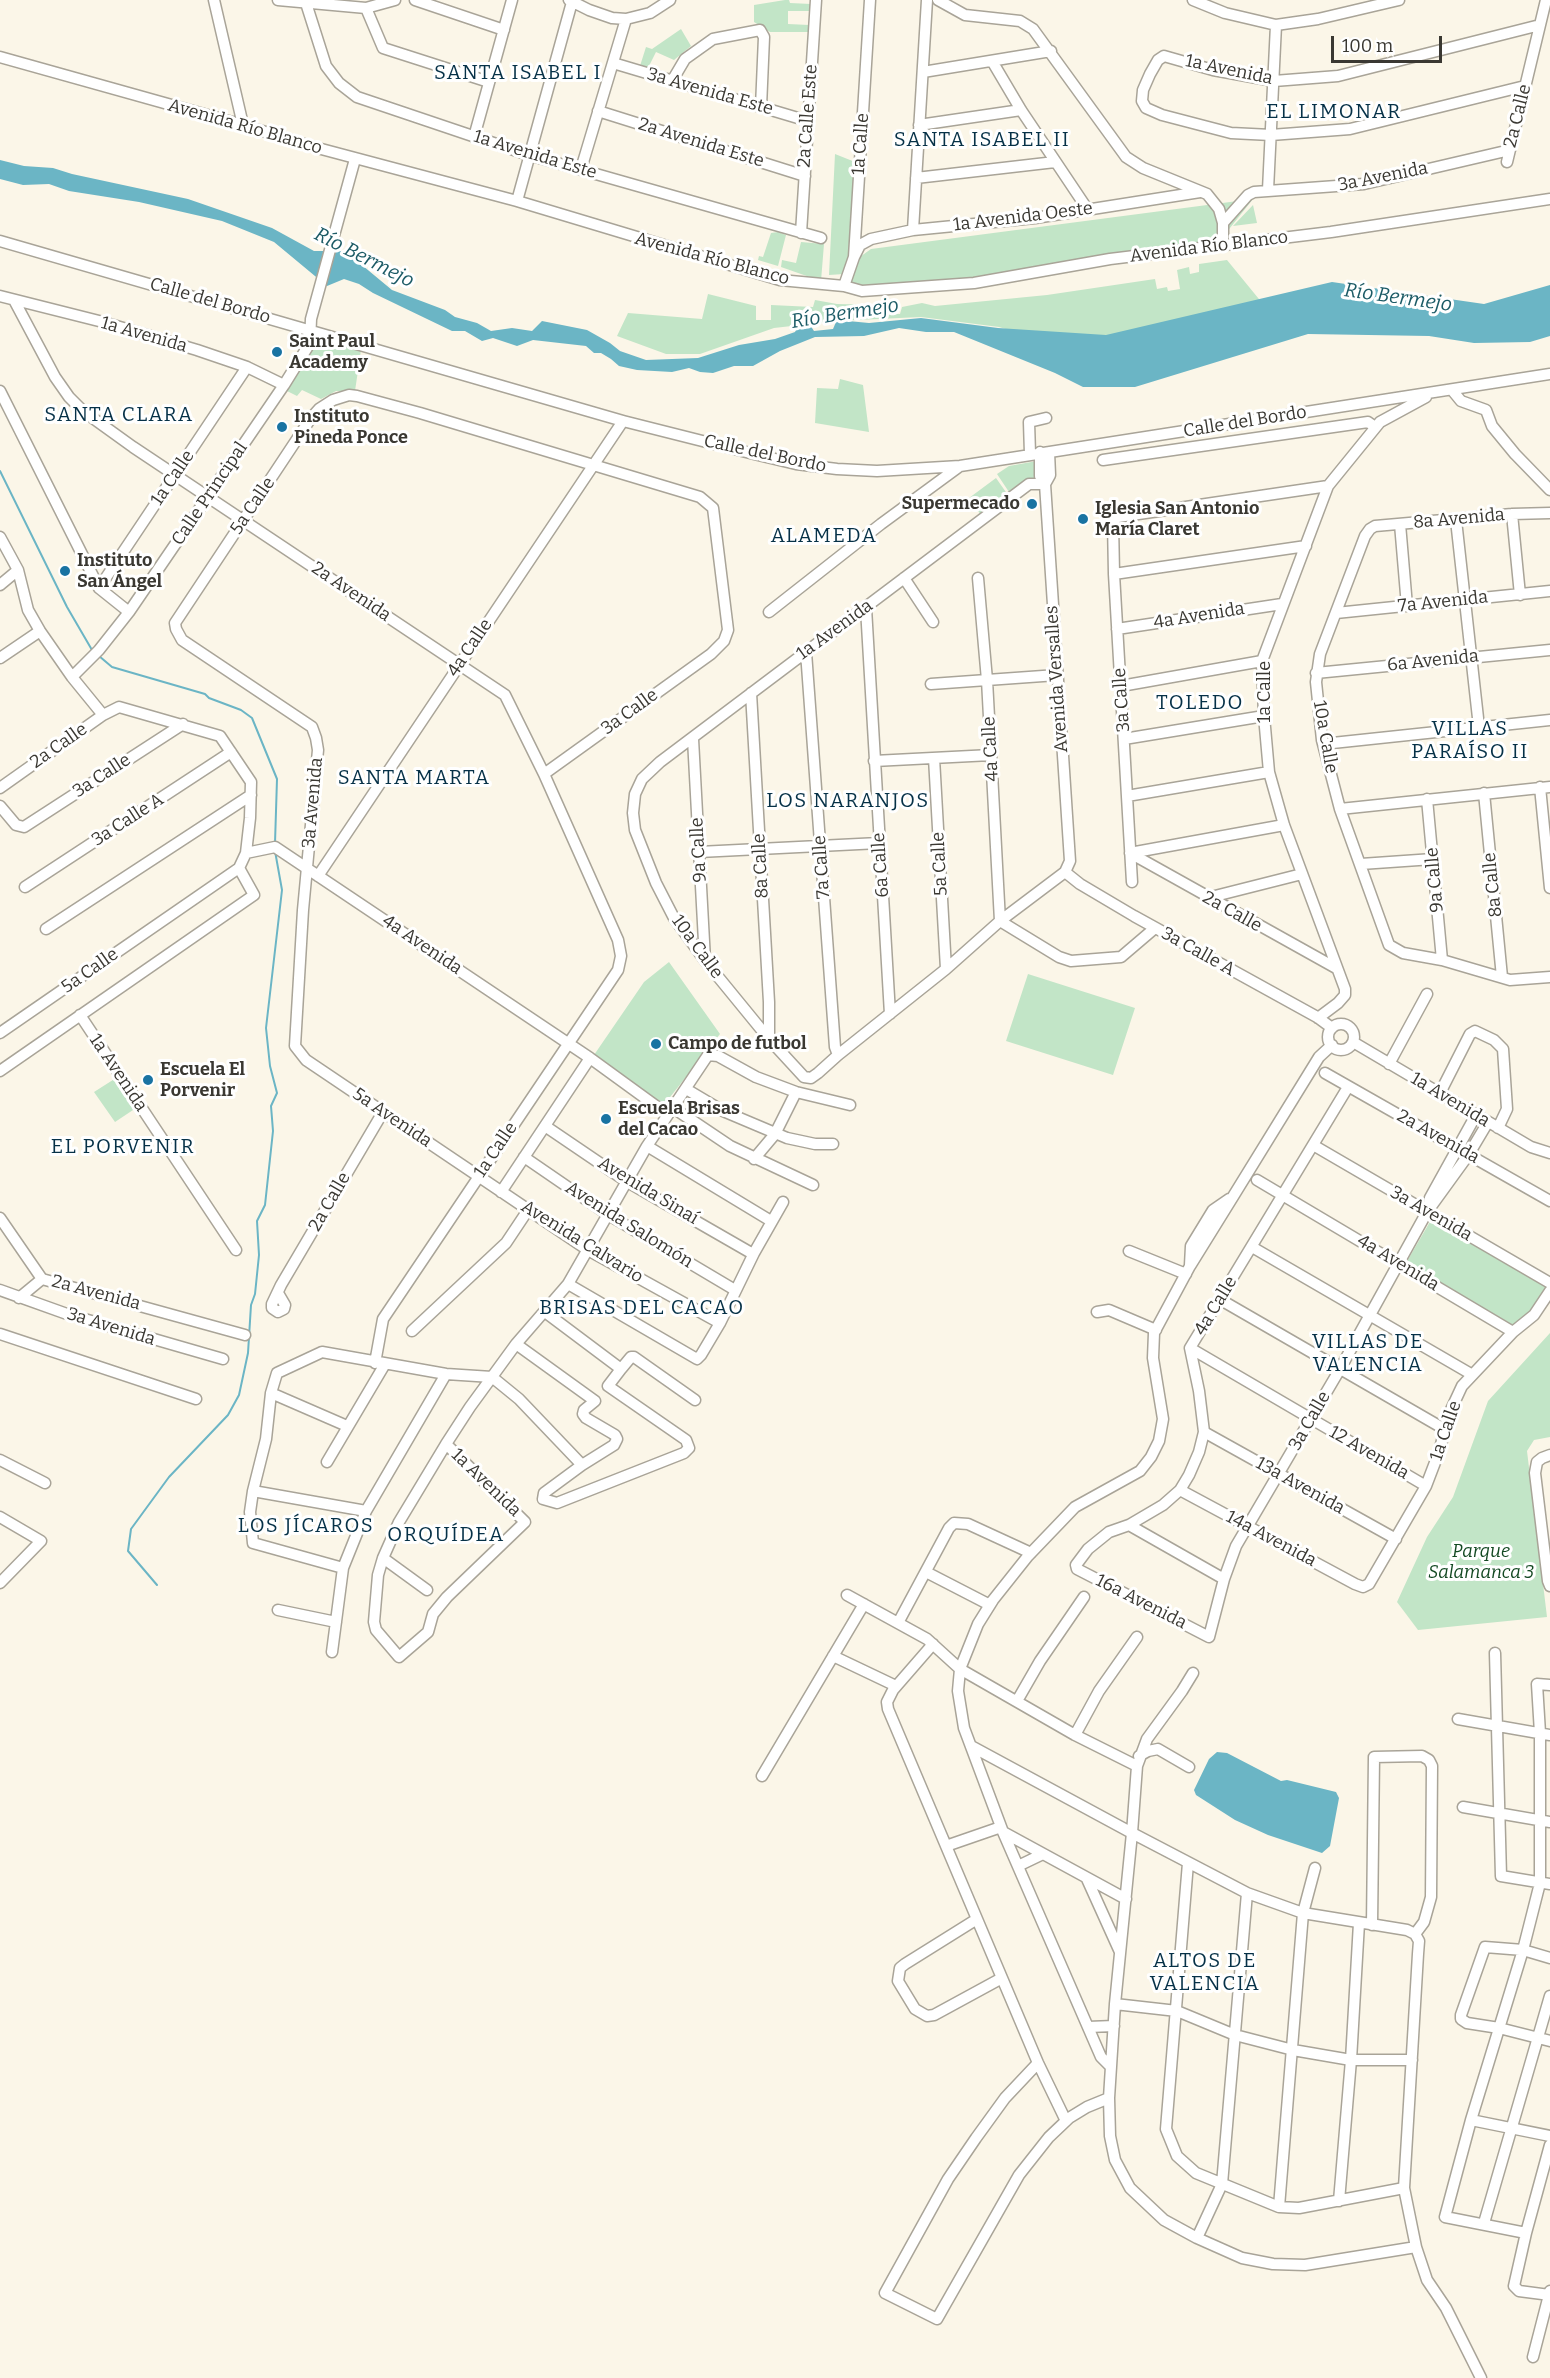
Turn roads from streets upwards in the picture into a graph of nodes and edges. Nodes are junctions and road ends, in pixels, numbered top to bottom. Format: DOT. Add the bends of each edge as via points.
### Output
graph roads {
  1 [pos="214,0"];
  2 [pos="278,0"];
  3 [pos="396,0"];
  4 [pos="415,0"];
  5 [pos="512,0"];
  6 [pos="670,0"];
  7 [pos="816,0"];
  8 [pos="870,0"];
  9 [pos="927,0"];
  10 [pos="938,0"];
  11 [pos="1193,0"];
  12 [pos="1399,0"];
  13 [pos="1546,0"];
  14 [pos="570,1"];
  15 [pos="306,3"];
  16 [pos="366,8"];
  17 [pos="626,20"];
  18 [pos="1276,25"];
  19 [pos="1540,25"];
  20 [pos="504,30"];
  21 [pos="1051,51"];
  22 [pos="0,57"];
  23 [pos="992,61"];
  24 [pos="613,63"];
  25 [pos="923,72"];
  26 [pos="672,81"];
  27 [pos="1274,81"];
  28 [pos="489,82"];
  29 [pos="1525,86"];
  30 [pos="761,107"];
  31 [pos="1021,110"];
  32 [pos="598,111"];
  33 [pos="808,121"];
  34 [pos="243,125"];
  35 [pos="919,125"];
  36 [pos="1271,135"];
  37 [pos="474,137"];
  38 [pos="1510,150"];
  39 [pos="529,155"];
  40 [pos="355,159"];
  41 [pos="1055,162"];
  42 [pos="1507,162"];
  43 [pos="581,169"];
  44 [pos="805,176"];
  45 [pos="916,178"];
  46 [pos="1268,190"];
  47 [pos="1200,192"];
  48 [pos="1550,199"];
  49 [pos="517,201"];
  50 [pos="1088,210"];
  51 [pos="1223,223"];
  52 [pos="913,230"];
  53 [pos="801,233"];
  54 [pos="820,238"];
  55 [pos="0,241"];
  56 [pos="1223,244"];
  57 [pos="854,257"];
  58 [pos="844,286"];
  59 [pos="0,296"];
  60 [pos="14,300"];
  61 [pos="312,330"];
  62 [pos="247,367"];
  63 [pos="1550,374"];
  64 [pos="284,385"];
  65 [pos="1452,390"];
  66 [pos="0,391"];
  67 [pos="1432,393"];
  68 [pos="1046,418"];
  69 [pos="623,421"];
  70 [pos="1374,427"];
  71 [pos="1039,453"];
  72 [pos="1103,460"];
  73 [pos="593,465"];
  74 [pos="960,466"];
  75 [pos="176,475"];
  76 [pos="1046,484"];
  77 [pos="1328,486"];
  78 [pos="1550,490"];
  79 [pos="208,496"];
  80 [pos="1550,513"];
  81 [pos="1512,514"];
  82 [pos="243,520"];
  83 [pos="1456,520"];
  84 [pos="1400,524"];
  85 [pos="1370,529"];
  86 [pos="0,537"];
  87 [pos="1306,546"];
  88 [pos="18,570"];
  89 [pos="1114,574"];
  90 [pos="904,578"];
  91 [pos="978,578"];
  92 [pos="0,585"];
  93 [pos="99,588"];
  94 [pos="1550,591"];
  95 [pos="1520,595"];
  96 [pos="1465,600"];
  97 [pos="1282,604"];
  98 [pos="1407,606"];
  99 [pos="866,608"];
  100 [pos="129,612"];
  101 [pos="769,612"];
  102 [pos="1336,613"];
  103 [pos="933,622"];
  104 [pos="1117,629"];
  105 [pos="40,631"];
  106 [pos="182,640"];
  107 [pos="1550,650"];
  108 [pos="806,652"];
  109 [pos="0,658"];
  110 [pos="1471,658"];
  111 [pos="1262,661"];
  112 [pos="459,665"];
  113 [pos="1316,673"];
  114 [pos="1057,675"];
  115 [pos="72,677"];
  116 [pos="987,680"];
  117 [pos="931,684"];
  118 [pos="1121,686"];
  119 [pos="751,693"];
  120 [pos="103,715"];
  121 [pos="1263,716"];
  122 [pos="1550,720"];
  123 [pos="183,724"];
  124 [pos="1479,727"];
  125 [pos="693,738"];
  126 [pos="1125,739"];
  127 [pos="1323,744"];
  128 [pos="231,752"];
  129 [pos="991,755"];
  130 [pos="934,758"];
  131 [pos="874,761"];
  132 [pos="1269,772"];
  133 [pos="544,774"];
  134 [pos="1545,787"];
  135 [pos="0,788"];
  136 [pos="1484,793"];
  137 [pos="635,794"];
  138 [pos="251,795"];
  139 [pos="1127,796"];
  140 [pos="1427,799"];
  141 [pos="0,806"];
  142 [pos="1340,809"];
  143 [pos="1284,825"];
  144 [pos="879,843"];
  145 [pos="820,846"];
  146 [pos="760,849"];
  147 [pos="699,852"];
  148 [pos="246,853"];
  149 [pos="1130,853"];
  150 [pos="1433,859"];
  151 [pos="1361,864"];
  152 [pos="239,868"];
  153 [pos="308,869"];
  154 [pos="1065,872"];
  155 [pos="1302,874"];
  156 [pos="318,876"];
  157 [pos="1132,882"];
  158 [pos="25,887"];
  159 [pos="1550,888"];
  160 [pos="1207,898"];
  161 [pos="1000,921"];
  162 [pos="46,928"];
  163 [pos="1155,928"];
  164 [pos="618,940"];
  165 [pos="1442,960"];
  166 [pos="706,962"];
  167 [pos="1336,968"];
  168 [pos="946,969"];
  169 [pos="1502,977"];
  170 [pos="1550,977"];
  171 [pos="1427,994"];
  172 [pos="769,1002"];
  173 [pos="890,1014"];
  174 [pos="80,1015"];
  175 [pos="750,1015"];
  176 [pos="1318,1018"];
  177 [pos="1332,1028"];
  178 [pos="0,1032"];
  179 [pos="769,1039"];
  180 [pos="1353,1042"];
  181 [pos="568,1043"];
  182 [pos="1332,1045"];
  183 [pos="837,1051"];
  184 [pos="590,1058"];
  185 [pos="306,1060"];
  186 [pos="1389,1064"];
  187 [pos="0,1071"];
  188 [pos="1325,1073"];
  189 [pos="1348,1087"];
  190 [pos="686,1089"];
  191 [pos="796,1092"];
  192 [pos="1440,1093"];
  193 [pos="850,1105"];
  194 [pos="669,1111"];
  195 [pos="383,1112"];
  196 [pos="1476,1115"];
  197 [pos="1488,1122"];
  198 [pos="545,1126"];
  199 [pos="1498,1128"];
  200 [pos="775,1134"];
  201 [pos="832,1143"];
  202 [pos="1312,1145"];
  203 [pos="647,1146"];
  204 [pos="1458,1148"];
  205 [pos="1550,1153"];
  206 [pos="1469,1154"];
  207 [pos="524,1157"];
  208 [pos="754,1159"];
  209 [pos="478,1176"];
  210 [pos="1257,1180"];
  211 [pos="626,1181"];
  212 [pos="813,1185"];
  213 [pos="501,1192"];
  214 [pos="1283,1195"];
  215 [pos="1550,1201"];
  216 [pos="783,1202"];
  217 [pos="528,1210"];
  218 [pos="1427,1212"];
  219 [pos="607,1214"];
  220 [pos="0,1218"];
  221 [pos="771,1221"];
  222 [pos="1252,1246"];
  223 [pos="236,1250"];
  224 [pos="588,1250"];
  225 [pos="1129,1251"];
  226 [pos="753,1254"];
  227 [pos="1400,1264"];
  228 [pos="1188,1270"];
  229 [pos="42,1279"];
  230 [pos="1550,1283"];
  231 [pos="568,1284"];
  232 [pos="0,1290"];
  233 [pos="735,1290"];
  234 [pos="1550,1291"];
  235 [pos="278,1293"];
  236 [pos="19,1298"];
  237 [pos="1221,1300"];
  238 [pos="545,1312"];
  239 [pos="1097,1312"];
  240 [pos="1370,1315"];
  241 [pos="720,1323"];
  242 [pos="1156,1330"];
  243 [pos="412,1331"];
  244 [pos="1513,1332"];
  245 [pos="0,1334"];
  246 [pos="244,1335"];
  247 [pos="516,1344"];
  248 [pos="1190,1348"];
  249 [pos="223,1359"];
  250 [pos="1191,1361"];
  251 [pos="1210,1362"];
  252 [pos="380,1363"];
  253 [pos="621,1368"];
  254 [pos="1340,1369"];
  255 [pos="446,1374"];
  256 [pos="1471,1374"];
  257 [pos="492,1377"];
  258 [pos="608,1386"];
  259 [pos="271,1393"];
  260 [pos="196,1399"];
  261 [pos="695,1400"];
  262 [pos="596,1401"];
  263 [pos="1311,1419"];
  264 [pos="347,1426"];
  265 [pos="1446,1430"];
  266 [pos="1204,1432"];
  267 [pos="446,1444"];
  268 [pos="1550,1455"];
  269 [pos="0,1460"];
  270 [pos="327,1462"];
  271 [pos="582,1465"];
  272 [pos="1279,1474"];
  273 [pos="45,1483"];
  274 [pos="1426,1486"];
  275 [pos="253,1491"];
  276 [pos="1180,1491"];
  277 [pos="366,1511"];
  278 [pos="0,1517"];
  279 [pos="1128,1525"];
  280 [pos="1249,1527"];
  281 [pos="1396,1539"];
  282 [pos="1031,1553"];
  283 [pos="383,1558"];
  284 [pos="1076,1565"];
  285 [pos="343,1568"];
  286 [pos="4,1572"];
  287 [pos="926,1572"];
  288 [pos="1224,1579"];
  289 [pos="0,1583"];
  290 [pos="1550,1586"];
  291 [pos="1363,1587"];
  292 [pos="427,1590"];
  293 [pos="847,1595"];
  294 [pos="1084,1597"];
  295 [pos="864,1604"];
  296 [pos="990,1605"];
  297 [pos="278,1610"];
  298 [pos="336,1622"];
  299 [pos="898,1623"];
  300 [pos="1137,1637"];
  301 [pos="1209,1637"];
  302 [pos="933,1644"];
  303 [pos="332,1652"];
  304 [pos="1495,1653"];
  305 [pos="833,1656"];
  306 [pos="960,1669"];
  307 [pos="1193,1673"];
  308 [pos="1550,1685"];
  309 [pos="896,1686"];
  310 [pos="1017,1701"];
  311 [pos="1458,1719"];
  312 [pos="1497,1726"];
  313 [pos="1545,1734"];
  314 [pos="1075,1735"];
  315 [pos="971,1746"];
  316 [pos="1138,1761"];
  317 [pos="1189,1767"];
  318 [pos="762,1776"];
  319 [pos="1463,1807"];
  320 [pos="1498,1812"];
  321 [pos="1545,1821"];
  322 [pos="1002,1829"];
  323 [pos="1132,1833"];
  324 [pos="946,1846"];
  325 [pos="1044,1854"];
  326 [pos="1188,1863"];
  327 [pos="1017,1866"];
  328 [pos="1315,1868"];
  329 [pos="1087,1879"];
  330 [pos="1545,1883"];
  331 [pos="1246,1893"];
  332 [pos="1126,1899"];
  333 [pos="1303,1913"];
  334 [pos="977,1919"];
  335 [pos="1359,1923"];
  336 [pos="1372,1925"];
  337 [pos="1415,1934"];
  338 [pos="1522,1950"];
  339 [pos="1120,1954"];
  340 [pos="1550,1958"];
  341 [pos="1002,1978"];
  342 [pos="1550,1996"];
  343 [pos="1116,2004"];
  344 [pos="1177,2011"];
  345 [pos="1114,2026"];
  346 [pos="1088,2027"];
  347 [pos="1499,2028"];
  348 [pos="1235,2035"];
  349 [pos="1537,2037"];
  350 [pos="1550,2041"];
  351 [pos="1293,2050"];
  352 [pos="1352,2060"];
  353 [pos="1412,2060"];
  354 [pos="1038,2063"];
  355 [pos="1111,2067"];
  356 [pos="1109,2098"];
  357 [pos="1471,2120"];
  358 [pos="1066,2121"];
  359 [pos="1512,2128"];
  360 [pos="1550,2136"];
  361 [pos="1550,2145"];
  362 [pos="1222,2184"];
  363 [pos="1404,2188"];
  364 [pos="1339,2201"];
  365 [pos="1279,2207"];
  366 [pos="1484,2223"];
  367 [pos="1526,2233"];
  368 [pos="1197,2238"];
  369 [pos="1416,2247"];
  370 [pos="1550,2294"];
  371 [pos="1533,2357"];
  372 [pos="1481,2378"];
  1 -- 34 [label="street"];
  2 -- 15 [label="street"];
  3 -- 16 [label="street"];
  4 -- 20 [label="street"];
  5 -- 20 [label="street"];
  6 -- 17 [label="street" via="650,13"];
  7 -- 33 [label="street, 2a Calle Este"];
  8 -- 57 [label="street, 1a Calle"];
  9 -- 25 [label="street"];
  10 -- 21 [label="street" via="965,15 1020,21 1034,29"];
  11 -- 18 [label="street" via="1225,13"];
  12 -- 18 [label="street"];
  13 -- 19 [label="street, 2a Calle"];
  14 -- 17 [label="street"];
  14 -- 39 [label="street"];
  15 -- 16 [label="street"];
  15 -- 37 [label="street, 1a Avenida Este" via="326,66 357,97"];
  16 -- 28 [label="street" via="383,48"];
  17 -- 24 [label="street"];
  18 -- 27 [label="street"];
  19 -- 27 [label="street, 1a Avenida" via="1338,76"];
  19 -- 29 [label="street, 2a Calle"];
  20 -- 28 [label="street"];
  21 -- 23 [label="street"];
  21 -- 47 [label="street" via="1126,156 1143,168"];
  22 -- 34 [label="street, Avenida Río Blanco"];
  23 -- 25 [label="street"];
  23 -- 31 [label="street"];
  24 -- 26 [label="street, 3a Avenida Este"];
  24 -- 32 [label="street"];
  25 -- 35 [label="street"];
  26 -- 30 [label="street, 3a Avenida Este"];
  26 -- 30 [label="street" via="685,59 713,39 760,30 764,37"];
  27 -- 36 [label="street"];
  27 -- 36 [label="street, 1a Avenida" via="1164,56 1154,67 1142,101 1146,108 1162,115 1231,133"];
  28 -- 37 [label="street"];
  29 -- 36 [label="street" via="1350,129"];
  29 -- 38 [label="street, 2a Calle"];
  30 -- 33 [label="street, 3a Avenida Este"];
  31 -- 35 [label="street"];
  31 -- 41 [label="street"];
  32 -- 43 [label="street"];
  32 -- 44 [label="street, 2a Avenida Este"];
  33 -- 44 [label="street, 2a Calle Este"];
  34 -- 40 [label="street, Avenida Río Blanco"];
  35 -- 45 [label="street"];
  36 -- 46 [label="street"];
  37 -- 39 [label="street, 1a Avenida Este"];
  38 -- 42 [label="street, 2a Calle"];
  38 -- 46 [label="street, 3a Avenida" via="1364,184"];
  39 -- 43 [label="street, 1a Avenida Este"];
  39 -- 49 [label="street"];
  40 -- 49 [label="street, Avenida Río Blanco"];
  40 -- 61 [label="street, Calle Principal" via="315,303"];
  41 -- 45 [label="street"];
  41 -- 50 [label="street"];
  43 -- 53 [label="street, 1a Avenida Este"];
  44 -- 53 [label="street, 2a Calle Este"];
  45 -- 52 [label="street"];
  46 -- 51 [label="street, 3a Avenida" via="1248,195"];
  47 -- 50 [label="street, 1a Avenida Oeste"];
  47 -- 51 [label="street" via="1207,194"];
  48 -- 56 [label="street, Avenida Río Blanco"];
  49 -- 58 [label="street, Avenida Río Blanco" via="780,280"];
  50 -- 52 [label="street, 1a Avenida Oeste"];
  51 -- 56 [label="street"];
  52 -- 57 [label="street, 1a Avenida Oeste" via="871,239 860,245"];
  53 -- 54 [label="street, 1a Avenida Este"];
  55 -- 61 [label="street, Calle del Bordo"];
  56 -- 58 [label="street, Avenida Río Blanco" via="974,283 862,291"];
  57 -- 58 [label="street, 1a Calle"];
  59 -- 60 [label="street, 1a Avenida"];
  60 -- 62 [label="street, 1a Avenida" via="103,322"];
  60 -- 75 [label="street, 2a Avenida" via="69,397 95,420"];
  61 -- 64 [label="street, Calle Principal" via="310,343"];
  61 -- 69 [label="street, Calle del Bordo"];
  62 -- 64 [label="street, 1a Avenida"];
  62 -- 75 [label="street, 1a Calle"];
  63 -- 65 [label="street, Calle del Bordo"];
  64 -- 79 [label="street, Calle Principal"];
  65 -- 67 [label="street, Calle del Bordo"];
  65 -- 78 [label="street" via="1461,401 1486,410 1503,440"];
  66 -- 93 [label="street"];
  67 -- 70 [label="street, 1a Calle"];
  67 -- 71 [label="street, Calle del Bordo"];
  68 -- 71 [label="street, Avenida Versalles" via="1029,422"];
  69 -- 73 [label="street, 4a Calle"];
  69 -- 74 [label="street, Calle del Bordo" via="826,468 877,471"];
  70 -- 72 [label="street" via="1368,422"];
  70 -- 77 [label="street, 1a Calle"];
  71 -- 74 [label="street, Calle del Bordo"];
  71 -- 76 [label="street, Avenida Versalles" via="1050,475"];
  73 -- 82 [label="street, 5a Calle" via="349,395 319,409"];
  73 -- 112 [label="street, 4a Calle"];
  73 -- 133 [label="street, 3a Calle" via="709,503 715,512 728,630 724,641 711,654"];
  74 -- 101 [label="street"];
  75 -- 79 [label="street, 2a Avenida"];
  75 -- 93 [label="street, 1a Calle"];
  76 -- 90 [label="street, 1a Avenida" via="1029,484"];
  76 -- 114 [label="street, Avenida Versalles"];
  77 -- 87 [label="street, 1a Calle"];
  77 -- 89 [label="street, 3a Calle" via="1115,518"];
  79 -- 82 [label="street, 2a Avenida"];
  79 -- 100 [label="street, Calle Principal"];
  80 -- 81 [label="street, 8a Avenida"];
  81 -- 83 [label="street, 8a Avenida"];
  81 -- 95 [label="street"];
  82 -- 106 [label="street, 5a Calle" via="177,619 176,629"];
  82 -- 112 [label="street, 2a Avenida"];
  83 -- 84 [label="street, 8a Avenida"];
  83 -- 96 [label="street"];
  84 -- 85 [label="street, 8a Avenida"];
  84 -- 98 [label="street"];
  85 -- 102 [label="street, 10a Calle"];
  86 -- 88 [label="street"];
  87 -- 89 [label="street"];
  87 -- 97 [label="street, 1a Calle"];
  88 -- 92 [label="street"];
  88 -- 105 [label="street" via="28,610"];
  89 -- 104 [label="street, 3a Calle"];
  90 -- 99 [label="street, 1a Avenida"];
  90 -- 103 [label="street"];
  91 -- 116 [label="street, 4a Calle"];
  93 -- 100 [label="street"];
  94 -- 95 [label="street, 7a Avenida"];
  95 -- 96 [label="street, 7a Avenida"];
  96 -- 98 [label="street, 7a Avenida"];
  96 -- 110 [label="street"];
  97 -- 104 [label="street, 4a Avenida"];
  97 -- 111 [label="street, 1a Calle"];
  98 -- 102 [label="street, 7a Avenida"];
  99 -- 108 [label="street, 1a Avenida"];
  99 -- 131 [label="street, 6a Calle"];
  100 -- 115 [label="street, Calle Principal"];
  102 -- 113 [label="street, 10a Calle"];
  104 -- 118 [label="street, 3a Calle"];
  105 -- 109 [label="street"];
  105 -- 115 [label="street"];
  106 -- 153 [label="street, 3a Avenida" via="312,727 318,750"];
  107 -- 110 [label="street, 6a Avenida"];
  108 -- 119 [label="street, 1a Avenida"];
  108 -- 145 [label="street, 7a Calle"];
  110 -- 113 [label="street, 6a Avenida"];
  110 -- 124 [label="street"];
  111 -- 118 [label="street"];
  111 -- 121 [label="street, 1a Calle"];
  112 -- 133 [label="street, 2a Avenida" via="504,695"];
  112 -- 156 [label="street, 4a Calle"];
  113 -- 127 [label="street, 10a Calle"];
  114 -- 116 [label="street"];
  114 -- 154 [label="street, Avenida Versalles" via="1070,861"];
  115 -- 120 [label="street"];
  116 -- 117 [label="street"];
  116 -- 129 [label="street, 4a Calle"];
  118 -- 126 [label="street, 3a Calle"];
  119 -- 125 [label="street, 1a Avenida"];
  119 -- 146 [label="street, 8a Calle"];
  120 -- 123 [label="street, 2a Calle" via="119,707"];
  120 -- 135 [label="street, 2a Calle"];
  121 -- 126 [label="street"];
  121 -- 132 [label="street, 1a Calle"];
  122 -- 124 [label="street"];
  123 -- 128 [label="street" via="220,736"];
  123 -- 141 [label="street, 3a Calle" via="20,827"];
  124 -- 127 [label="street"];
  125 -- 137 [label="street, 1a Avenida" via="650,771"];
  125 -- 147 [label="street, 9a Calle"];
  126 -- 139 [label="street, 3a Calle"];
  127 -- 142 [label="street, 10a Calle"];
  128 -- 138 [label="street" via="251,782"];
  128 -- 158 [label="street, 3a Calle A"];
  129 -- 130 [label="street"];
  129 -- 161 [label="street, 4a Calle"];
  130 -- 131 [label="street"];
  130 -- 168 [label="street, 5a Calle"];
  131 -- 144 [label="street, 6a Calle"];
  132 -- 139 [label="street"];
  132 -- 143 [label="street, 1a Calle"];
  133 -- 164 [label="street, 2a Avenida"];
  134 -- 136 [label="street"];
  134 -- 159 [label="street"];
  136 -- 140 [label="street"];
  136 -- 169 [label="street, 8a Calle"];
  137 -- 166 [label="street, 10a Calle" via="635,830 656,884 674,918"];
  138 -- 148 [label="street"];
  138 -- 162 [label="street"];
  139 -- 149 [label="street, 3a Calle"];
  140 -- 142 [label="street"];
  140 -- 150 [label="street, 9a Calle"];
  142 -- 151 [label="street, 10a Calle"];
  143 -- 149 [label="street"];
  143 -- 155 [label="street, 1a Calle"];
  144 -- 145 [label="street"];
  144 -- 173 [label="street, 6a Calle"];
  145 -- 146 [label="street"];
  145 -- 183 [label="street, 7a Calle"];
  146 -- 147 [label="street"];
  146 -- 172 [label="street, 8a Calle"];
  147 -- 166 [label="street, 9a Calle"];
  148 -- 152 [label="street"];
  148 -- 153 [label="street, 4a Avenida" via="275,847"];
  149 -- 157 [label="street, 3a Calle"];
  149 -- 160 [label="street, 2a Calle"];
  150 -- 151 [label="street"];
  150 -- 165 [label="street, 9a Calle"];
  151 -- 165 [label="street, 10a Calle" via="1389,945 1403,953"];
  152 -- 174 [label="street" via="254,895"];
  152 -- 178 [label="street, 5a Calle"];
  153 -- 156 [label="street, 4a Avenida"];
  153 -- 185 [label="street, 3a Avenida" via="295,1035 295,1046"];
  154 -- 161 [label="street"];
  154 -- 163 [label="street, 3a Calle A"];
  155 -- 160 [label="street"];
  155 -- 167 [label="street, 1a Calle"];
  156 -- 181 [label="street, 4a Avenida"];
  160 -- 167 [label="street, 2a Calle"];
  161 -- 163 [label="street" via="1071,961 1121,957"];
  161 -- 168 [label="street"];
  163 -- 176 [label="street, 3a Calle A"];
  164 -- 181 [label="street, 1a Calle" via="618,970"];
  165 -- 169 [label="street"];
  166 -- 175 [label="street, 10a Calle"];
  167 -- 176 [label="street, 1a Calle" via="1344,995"];
  168 -- 173 [label="street"];
  169 -- 170 [label="street"];
  171 -- 186 [label="street"];
  172 -- 175 [label="street"];
  172 -- 179 [label="street, 8a Calle"];
  173 -- 183 [label="street"];
  174 -- 187 [label="street"];
  174 -- 223 [label="street, 1a Avenida"];
  175 -- 179 [label="street, 10a Calle"];
  176 -- 177 [label="street, 3a Calle A"];
  177 -- 180 [label="street" via="1349,1026"];
  177 -- 182 [label="street" via="1328,1036"];
  179 -- 183 [label="street, 10a Calle" via="804,1077 811,1078"];
  180 -- 182 [label="street" via="1344,1049"];
  180 -- 186 [label="street, 1a Avenida"];
  181 -- 184 [label="street, 4a Avenida"];
  181 -- 209 [label="street, 1a Calle"];
  182 -- 228 [label="street" via="1319,1057 1234,1195 1213,1210 1191,1246"];
  184 -- 194 [label="street, 4a Avenida"];
  184 -- 198 [label="street"];
  185 -- 195 [label="street, 5a Avenida"];
  186 -- 192 [label="street, 1a Avenida"];
  188 -- 189 [label="street, 2a Avenida"];
  189 -- 202 [label="street, 4a Calle"];
  189 -- 204 [label="street, 2a Avenida"];
  190 -- 191 [label="street" via="708,1055"];
  190 -- 194 [label="street"];
  190 -- 200 [label="street"];
  191 -- 193 [label="street"];
  191 -- 200 [label="street"];
  192 -- 196 [label="street, 1a Avenida"];
  192 -- 199 [label="street" via="1470,1034 1475,1031 1494,1040 1503,1049 1507,1109"];
  194 -- 203 [label="street"];
  194 -- 208 [label="street, 4a Avenida"];
  195 -- 209 [label="street, 5a Avenida"];
  195 -- 235 [label="street, 2a Calle"];
  196 -- 197 [label="street, 1a Avenida"];
  196 -- 204 [label="street, 3a Calle"];
  197 -- 199 [label="street, 1a Avenida"];
  197 -- 206 [label="street, 3a Calle"];
  198 -- 207 [label="street"];
  198 -- 211 [label="street, Avenida Sinaí"];
  199 -- 205 [label="street, 1a Avenida"];
  200 -- 201 [label="street" via="815,1144"];
  200 -- 208 [label="street"];
  202 -- 214 [label="street, 4a Calle"];
  202 -- 218 [label="street, 3a Avenida"];
  203 -- 211 [label="street"];
  203 -- 221 [label="street"];
  204 -- 206 [label="street, 2a Avenida"];
  204 -- 218 [label="street, 3a Calle" via="1430,1198"];
  206 -- 215 [label="street, 2a Avenida"];
  206 -- 218 [label="street, 3a Calle"];
  207 -- 213 [label="street"];
  207 -- 219 [label="street, Avenida Salomón"];
  208 -- 212 [label="street, 4a Avenida"];
  209 -- 213 [label="street, Avenida Calvario"];
  209 -- 252 [label="street, 1a Calle" via="383,1319"];
  210 -- 214 [label="street, 4a Avenida"];
  211 -- 219 [label="street"];
  211 -- 226 [label="street, Avenida Sinaí"];
  213 -- 217 [label="street, Avenida Calvario"];
  214 -- 222 [label="street, 4a Calle"];
  214 -- 227 [label="street, 4a Avenida"];
  216 -- 221 [label="street"];
  217 -- 224 [label="street, Avenida Calvario"];
  217 -- 243 [label="street" via="506,1243"];
  218 -- 227 [label="street, 3a Calle"];
  218 -- 230 [label="street, 3a Avenida"];
  219 -- 224 [label="street"];
  219 -- 233 [label="street, Avenida Salomón"];
  220 -- 229 [label="street, 2a Avenida"];
  221 -- 226 [label="street"];
  222 -- 237 [label="street, 4a Calle"];
  222 -- 240 [label="street"];
  224 -- 231 [label="street"];
  224 -- 241 [label="street, Avenida Calvario"];
  225 -- 228 [label="street"];
  226 -- 233 [label="street"];
  227 -- 240 [label="street, 3a Calle"];
  227 -- 244 [label="street, 4a Avenida"];
  228 -- 242 [label="street"];
  229 -- 236 [label="street"];
  229 -- 246 [label="street, 2a Avenida"];
  231 -- 238 [label="street"];
  231 -- 241 [label="street" via="697,1359"];
  232 -- 236 [label="street, 3a Avenida"];
  233 -- 241 [label="street"];
  234 -- 244 [label="street, 1a Calle" via="1534,1315"];
  236 -- 249 [label="street, 3a Avenida"];
  237 -- 248 [label="street, 4a Calle"];
  237 -- 254 [label="street"];
  238 -- 247 [label="street"];
  238 -- 253 [label="street"];
  239 -- 242 [label="street" via="1108,1310"];
  240 -- 254 [label="street, 3a Calle"];
  240 -- 256 [label="street"];
  242 -- 282 [label="street" via="1152,1344 1163,1419 1160,1441 1140,1471 1075,1507"];
  244 -- 256 [label="street, 1a Calle"];
  245 -- 260 [label="street"];
  247 -- 257 [label="street"];
  247 -- 262 [label="street"];
  248 -- 250 [label="street, 4a Calle"];
  248 -- 251 [label="street, 12 Avenida"];
  250 -- 251 [label="street"];
  250 -- 266 [label="street, 4a Calle"];
  251 -- 263 [label="street, 12 Avenida"];
  252 -- 255 [label="street"];
  252 -- 259 [label="street" via="322,1352 282,1370 274,1378"];
  252 -- 264 [label="street"];
  253 -- 258 [label="street"];
  253 -- 261 [label="street" via="634,1357"];
  254 -- 263 [label="street, 3a Calle"];
  254 -- 265 [label="street"];
  255 -- 257 [label="street"];
  255 -- 277 [label="street"];
  256 -- 265 [label="street, 1a Calle" via="1455,1402"];
  257 -- 267 [label="street"];
  257 -- 271 [label="street" via="519,1399"];
  258 -- 262 [label="street"];
  258 -- 271 [label="street" via="686,1440 689,1448 557,1503 543,1499 544,1493"];
  259 -- 264 [label="street"];
  259 -- 275 [label="street" via="266,1439"];
  262 -- 271 [label="street" via="583,1414 617,1439 614,1445"];
  263 -- 272 [label="street, 3a Calle"];
  263 -- 274 [label="street, 12 Avenida"];
  264 -- 270 [label="street"];
  265 -- 274 [label="street, 1a Calle"];
  266 -- 272 [label="street, 13a Avenida"];
  266 -- 276 [label="street, 4a Calle"];
  267 -- 283 [label="street" via="399,1522"];
  267 -- 283 [label="street, 1a Avenida" via="525,1522 435,1610 428,1632 397,1656 374,1622"];
  268 -- 290 [label="street" via="1538,1462 1535,1473"];
  269 -- 273 [label="street"];
  272 -- 280 [label="street, 3a Calle"];
  272 -- 281 [label="street, 13a Avenida"];
  274 -- 281 [label="street, 1a Calle"];
  275 -- 277 [label="street"];
  275 -- 285 [label="street" via="253,1543"];
  276 -- 279 [label="street, 4a Calle"];
  276 -- 280 [label="street, 14a Avenida"];
  277 -- 285 [label="street"];
  278 -- 286 [label="street" via="41,1541"];
  279 -- 284 [label="street, 4a Calle" via="1109,1532"];
  279 -- 288 [label="street"];
  280 -- 288 [label="street, 3a Calle" via="1236,1546"];
  280 -- 291 [label="street, 14a Avenida"];
  281 -- 291 [label="street, 1a Calle" via="1369,1584"];
  282 -- 287 [label="street" via="968,1524 954,1523"];
  282 -- 296 [label="street"];
  283 -- 292 [label="street"];
  284 -- 301 [label="street, 16a Avenida" via="1077,1569"];
  285 -- 298 [label="street"];
  286 -- 289 [label="street"];
  287 -- 296 [label="street"];
  287 -- 299 [label="street"];
  288 -- 301 [label="street, 3a Calle"];
  293 -- 295 [label="street"];
  294 -- 310 [label="street"];
  295 -- 299 [label="street"];
  295 -- 305 [label="street"];
  296 -- 306 [label="street"];
  297 -- 298 [label="street"];
  298 -- 303 [label="street"];
  299 -- 302 [label="street"];
  300 -- 314 [label="street" via="1099,1691"];
  302 -- 306 [label="street"];
  302 -- 309 [label="street"];
  304 -- 312 [label="street"];
  305 -- 309 [label="street"];
  305 -- 318 [label="street"];
  306 -- 310 [label="street"];
  306 -- 315 [label="street" via="958,1690"];
  307 -- 316 [label="street" via="1156,1724"];
  308 -- 313 [label="street" via="1537,1684"];
  309 -- 324 [label="street" via="887,1702 888,1709"];
  310 -- 314 [label="street"];
  311 -- 312 [label="street"];
  312 -- 313 [label="street"];
  312 -- 320 [label="street"];
  313 -- 321 [label="street"];
  314 -- 316 [label="street"];
  315 -- 322 [label="street"];
  315 -- 323 [label="street"];
  316 -- 317 [label="street" via="1148,1751 1158,1749"];
  316 -- 323 [label="street"];
  319 -- 320 [label="street"];
  320 -- 321 [label="street"];
  320 -- 330 [label="street" via="1501,1876"];
  321 -- 330 [label="street"];
  322 -- 324 [label="street"];
  322 -- 325 [label="street"];
  322 -- 327 [label="street"];
  323 -- 326 [label="street"];
  323 -- 332 [label="street"];
  324 -- 334 [label="street"];
  325 -- 327 [label="street"];
  325 -- 329 [label="street"];
  326 -- 331 [label="street"];
  326 -- 344 [label="street"];
  327 -- 346 [label="street"];
  328 -- 333 [label="street"];
  329 -- 332 [label="street"];
  329 -- 339 [label="street"];
  330 -- 338 [label="street"];
  331 -- 333 [label="street"];
  331 -- 348 [label="street"];
  332 -- 339 [label="street"];
  333 -- 335 [label="street"];
  333 -- 351 [label="street"];
  334 -- 341 [label="street"];
  334 -- 341 [label="street" via="905,1964 900,1968 898,1981 915,2009 927,2016"];
  335 -- 336 [label="street"];
  335 -- 352 [label="street"];
  336 -- 337 [label="street"];
  336 -- 337 [label="street" via="1374,1757 1422,1756 1432,1766 1431,1897 1424,1923"];
  337 -- 353 [label="street" via="1419,1941"];
  338 -- 340 [label="street"];
  338 -- 347 [label="street"];
  338 -- 347 [label="street" via="1485,1947 1461,2015 1467,2023"];
  339 -- 343 [label="street"];
  341 -- 354 [label="street"];
  342 -- 349 [label="street"];
  343 -- 344 [label="street"];
  343 -- 345 [label="street"];
  344 -- 348 [label="street"];
  344 -- 362 [label="street" via="1166,2130 1177,2156 1196,2173"];
  345 -- 346 [label="street"];
  345 -- 355 [label="street"];
  346 -- 355 [label="street" via="1101,2057"];
  347 -- 349 [label="street"];
  347 -- 357 [label="street"];
  348 -- 351 [label="street"];
  348 -- 362 [label="street"];
  349 -- 350 [label="street"];
  349 -- 359 [label="street"];
  351 -- 352 [label="street"];
  351 -- 365 [label="street"];
  352 -- 353 [label="street"];
  352 -- 364 [label="street"];
  353 -- 363 [label="street"];
  354 -- 358 [label="street"];
  354 -- 358 [label="street" via="1005,2098 948,2179 885,2293 937,2319 1019,2175 1048,2137"];
  355 -- 356 [label="street"];
  356 -- 358 [label="street"];
  356 -- 368 [label="street" via="1115,2160 1130,2188 1164,2220"];
  357 -- 359 [label="street"];
  357 -- 366 [label="street" via="1446,2217"];
  359 -- 360 [label="street"];
  359 -- 366 [label="street"];
  361 -- 367 [label="street"];
  362 -- 365 [label="street"];
  362 -- 368 [label="street"];
  363 -- 364 [label="street"];
  363 -- 369 [label="street"];
  364 -- 365 [label="street"];
  366 -- 367 [label="street"];
  367 -- 370 [label="street" via="1514,2286 1519,2291"];
  368 -- 369 [label="street" via="1242,2258 1274,2264 1305,2265"];
  369 -- 372 [label="street" via="1427,2280 1446,2308"];
  370 -- 371 [label="street"];
}
